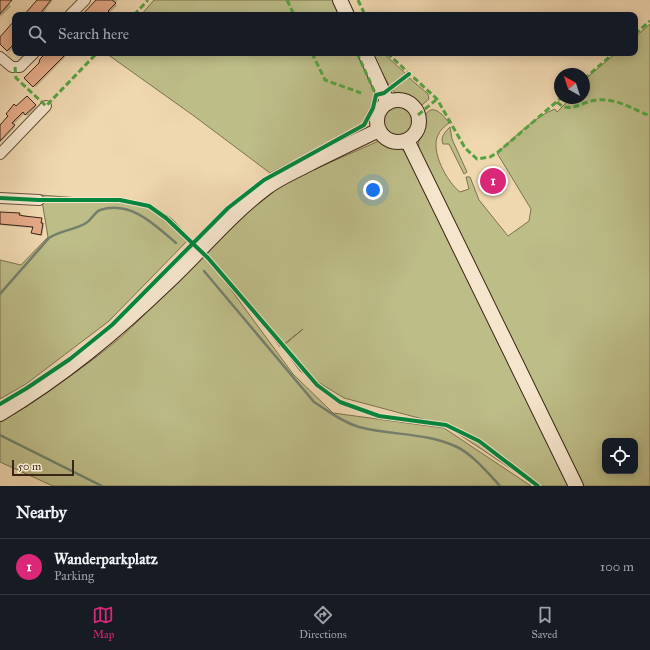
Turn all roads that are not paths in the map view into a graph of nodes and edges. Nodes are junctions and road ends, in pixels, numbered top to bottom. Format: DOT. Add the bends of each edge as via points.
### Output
graph roads {
  1 [pos="85,0"];
  2 [pos="340,0"];
  3 [pos="73,12"];
  4 [pos="346,12"];
  5 [pos="31,56"];
  6 [pos="366,56"];
  7 [pos="0,57"];
  8 [pos="388,103"];
  9 [pos="46,106"];
  10 [pos="379,130"];
  11 [pos="407,140"];
  12 [pos="0,154"];
  13 [pos="0,198"];
  14 [pos="39,200"];
  15 [pos="0,414"];
  16 [pos="576,486"];
  1 -- 3 [label="street"];
  2 -- 4 [label="main road"];
  5 -- 7 [label="street" via="20,67 12,67"];
  6 -- 8 [label="main road"];
  8 -- 10 [label="main road" via="379,113"];
  8 -- 11 [label="main road" via="403,101 415,110 419,123 417,131"];
  9 -- 12 [label="street"];
  10 -- 11 [label="main road" via="389,140"];
  10 -- 15 [label="main road" via="267,187 233,214 170,281 116,332 75,365"];
  11 -- 16 [label="main road"];
  13 -- 14 [label="street"];
}
